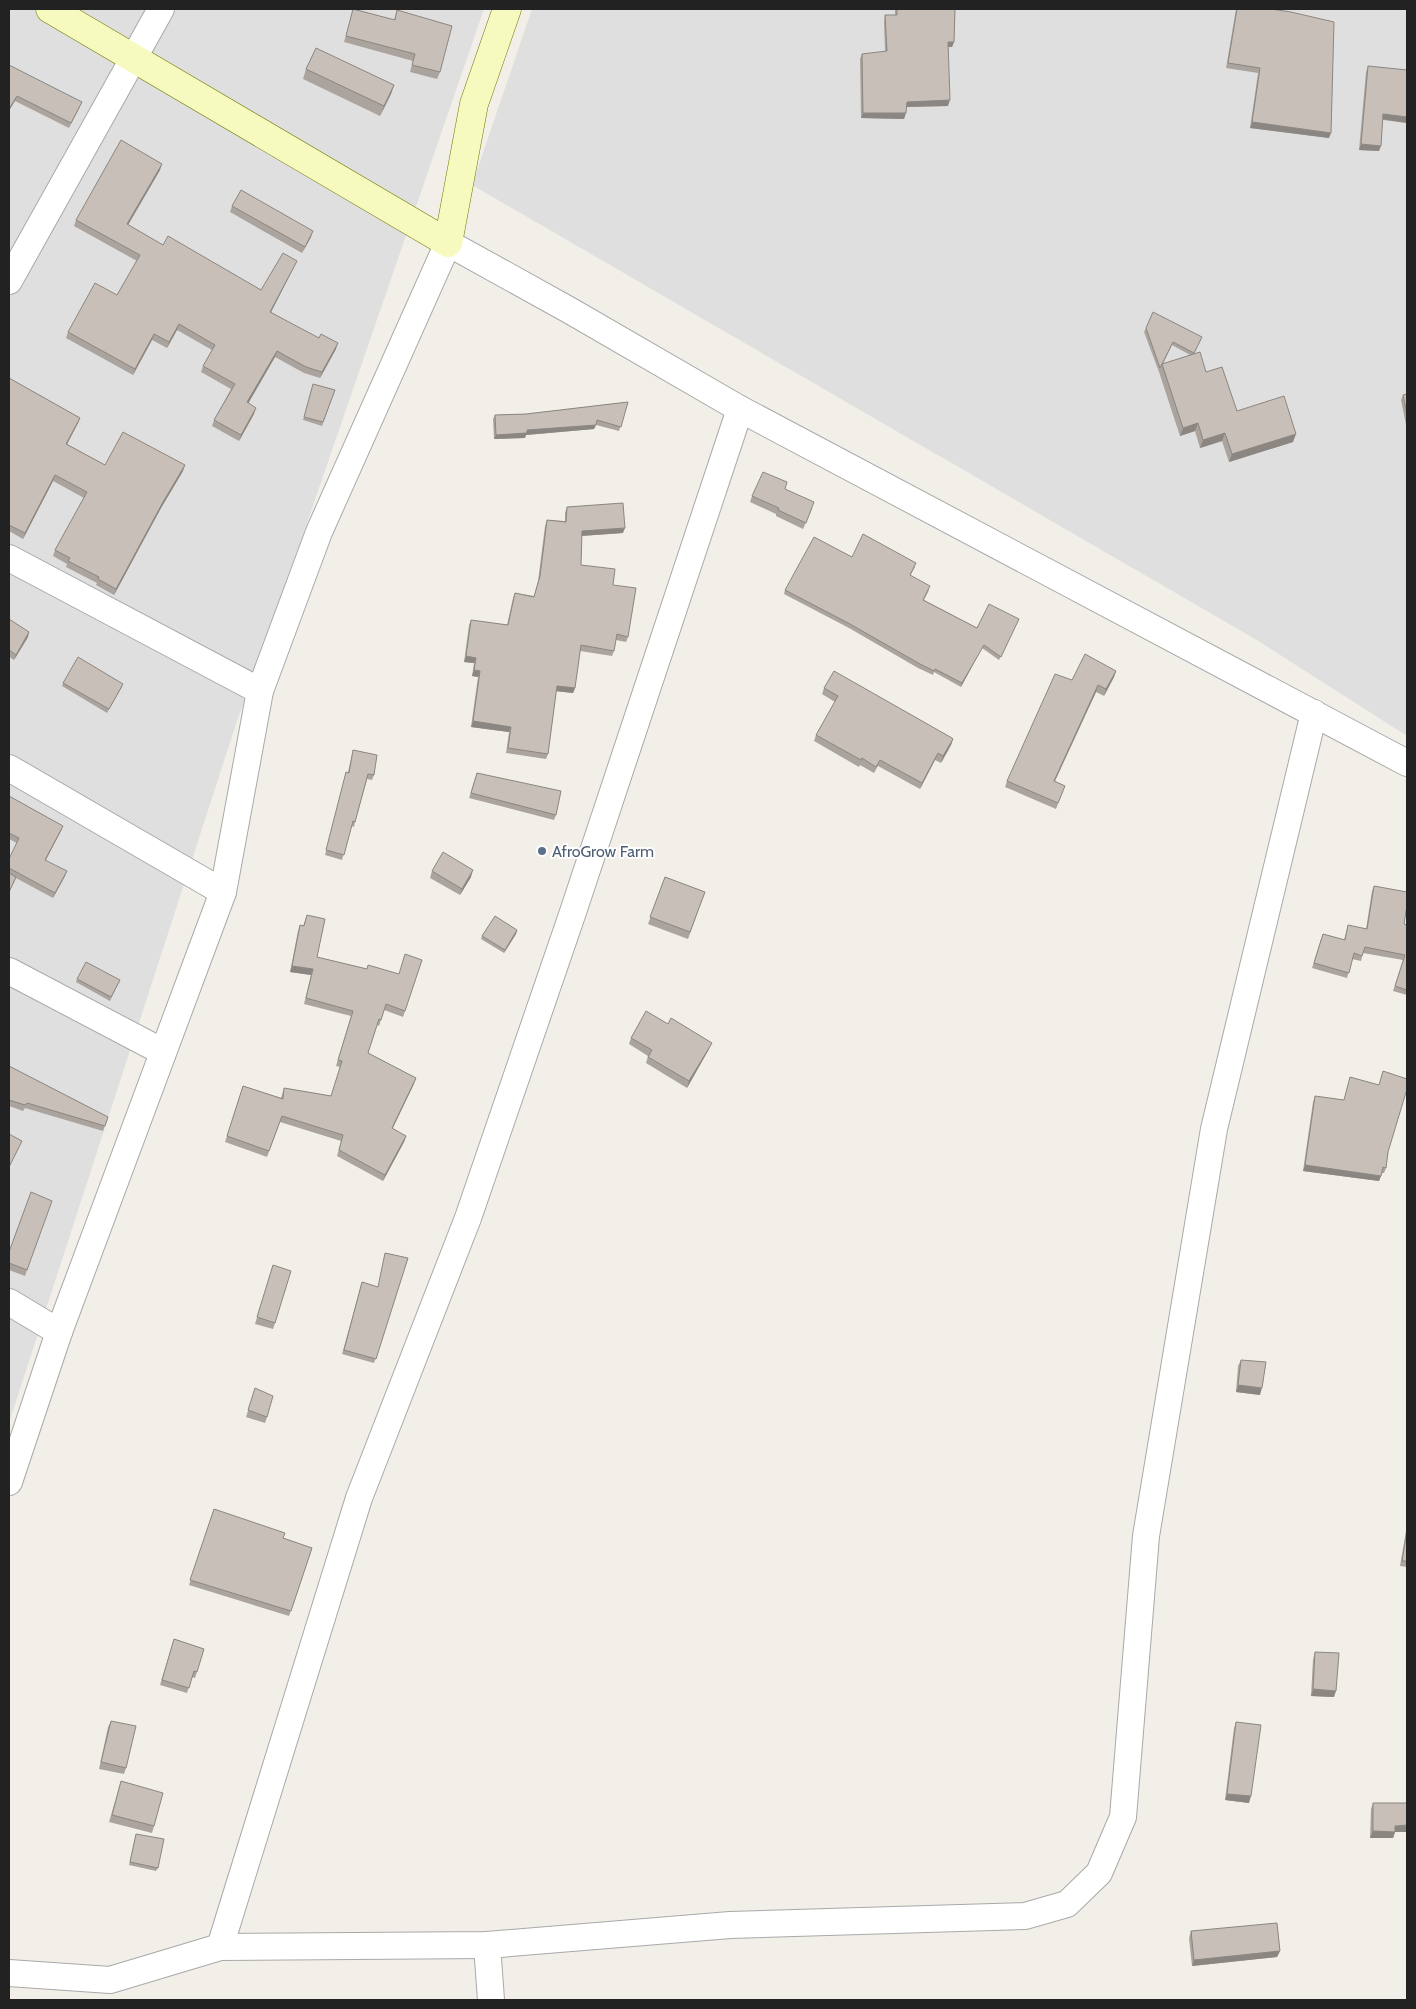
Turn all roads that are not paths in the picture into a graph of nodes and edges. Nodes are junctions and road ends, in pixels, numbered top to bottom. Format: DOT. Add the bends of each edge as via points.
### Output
graph roads {
  1 [pos="50,9"];
  2 [pos="160,9"];
  3 [pos="507,9"];
  4 [pos="132,59"];
  5 [pos="448,243"];
  6 [pos="9,281"];
  7 [pos="740,409"];
  8 [pos="9,558"];
  9 [pos="260,691"];
  10 [pos="1314,713"];
  11 [pos="1407,764"];
  12 [pos="9,768"];
  13 [pos="223,892"];
  14 [pos="9,971"];
  15 [pos="163,1052"];
  16 [pos="9,1302"];
  17 [pos="59,1332"];
  18 [pos="9,1482"];
  19 [pos="487,1944"];
  20 [pos="220,1947"];
  21 [pos="9,1973"];
  22 [pos="491,2000"];
  1 -- 4 [label="street"];
  2 -- 4 [label="street"];
  3 -- 5 [label="street" via="474,104"];
  4 -- 5 [label="street"];
  4 -- 6 [label="street"];
  5 -- 7 [label="street"];
  5 -- 9 [label="street" via="319,532"];
  7 -- 10 [label="street"];
  7 -- 20 [label="street" via="468,1218 358,1498"];
  8 -- 9 [label="street"];
  9 -- 13 [label="street"];
  10 -- 11 [label="street"];
  10 -- 19 [label="street" via="1214,1129 1146,1536 1123,1817 1099,1873 1067,1904 1025,1916 730,1925"];
  12 -- 13 [label="street"];
  13 -- 15 [label="street"];
  14 -- 15 [label="street"];
  15 -- 17 [label="street"];
  16 -- 17 [label="street"];
  17 -- 18 [label="street"];
  19 -- 20 [label="street"];
  19 -- 22 [label="street"];
  20 -- 21 [label="street" via="110,1980"];
}
